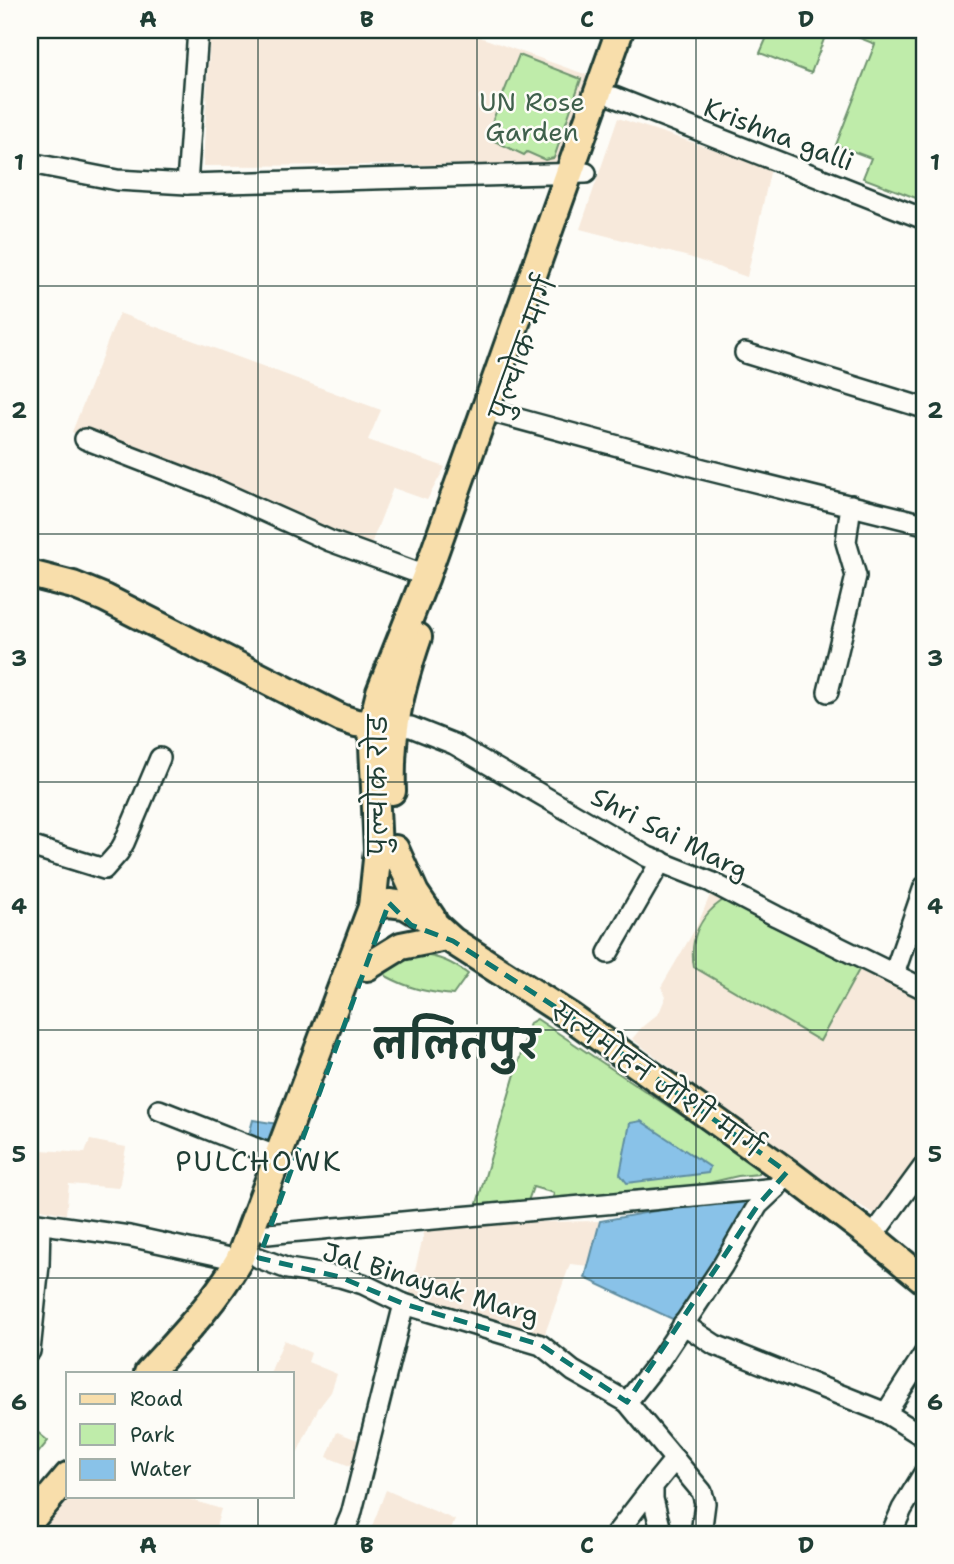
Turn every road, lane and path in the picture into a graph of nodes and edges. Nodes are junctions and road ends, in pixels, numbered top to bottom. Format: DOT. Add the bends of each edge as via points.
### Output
graph roads {
  1 [pos="198,30"];
  2 [pos="620,30"];
  3 [pos="637,30"];
  4 [pos="614,97"];
  5 [pos="30,163"];
  6 [pos="577,173"];
  7 [pos="187,184"];
  8 [pos="924,219"];
  9 [pos="745,353"];
  10 [pos="924,408"];
  11 [pos="500,414"];
  12 [pos="85,439"];
  13 [pos="851,505"];
  14 [pos="924,524"];
  15 [pos="30,575"];
  16 [pos="426,576"];
  17 [pos="399,665"];
  18 [pos="828,692"];
  19 [pos="383,725"];
  20 [pos="160,758"];
  21 [pos="30,846"];
  22 [pos="386,858"];
  23 [pos="661,861"];
  24 [pos="924,887"];
  25 [pos="380,905"];
  26 [pos="446,937"];
  27 [pos="607,953"];
  28 [pos="367,967"];
  29 [pos="894,974"];
  30 [pos="924,989"];
  31 [pos="159,1110"];
  32 [pos="278,1157"];
  33 [pos="924,1166"];
  34 [pos="781,1180"];
  35 [pos="35,1223"];
  36 [pos="872,1237"];
  37 [pos="256,1251"];
  38 [pos="34,1265"];
  39 [pos="924,1280"];
  40 [pos="404,1304"];
  41 [pos="683,1324"];
  42 [pos="30,1351"];
  43 [pos="924,1354"];
  44 [pos="149,1372"];
  45 [pos="165,1372"];
  46 [pos="627,1402"];
  47 [pos="886,1413"];
  48 [pos="924,1437"];
  49 [pos="675,1459"];
  50 [pos="66,1461"];
  51 [pos="924,1473"];
  52 [pos="66,1478"];
  53 [pos="653,1486"];
  54 [pos="30,1501"];
  55 [pos="30,1521"];
  56 [pos="343,1534"];
  57 [pos="615,1534"];
  58 [pos="662,1534"];
  59 [pos="701,1534"];
  60 [pos="891,1534"];
  1 -- 7 [label="street"];
  2 -- 6 [label="main road, पुल्चोक मार्ग"];
  3 -- 4 [label="main road, पुल्चोक मार्ग"];
  4 -- 6 [label="main road, पुल्चोक मार्ग"];
  4 -- 8 [label="street, Krishna galli"];
  5 -- 7 [label="street" via="117,180"];
  6 -- 7 [label="street"];
  6 -- 11 [label="main road, पुल्चोक मार्ग"];
  6 -- 16 [label="main road, पुल्चोक मार्ग"];
  9 -- 10 [label="street"];
  11 -- 13 [label="street"];
  11 -- 17 [label="main road, पुल्चोक मार्ग"];
  12 -- 16 [label="street"];
  13 -- 14 [label="street"];
  13 -- 18 [label="street" via="846,542 856,576"];
  15 -- 19 [label="main road" via="105,598 341,718"];
  16 -- 17 [label="main road, पुल्चोक मार्ग"];
  17 -- 19 [label="main road" via="400,691"];
  19 -- 22 [label="main road" via="392,777"];
  19 -- 23 [label="street, Shri Sai Marg" via="411,727 454,744"];
  20 -- 21 [label="street" via="124,843 104,869"];
  22 -- 25 [label="main road"];
  22 -- 26 [label="main road"];
  23 -- 27 [label="street"];
  23 -- 29 [label="street, Shri Sai Marg"];
  24 -- 29 [label="street"];
  25 -- 26 [label="main road, सत्यमोहन जोशी मार्ग" via="405,905"];
  25 -- 28 [label="main road"];
  25 -- 32 [label="main road"];
  26 -- 28 [label="main road" via="401,946"];
  26 -- 34 [label="main road, सत्यमोहन जोशी मार्ग" via="571,1017"];
  28 -- 37 [label="main road"];
  29 -- 30 [label="street, Shri Sai Marg"];
  31 -- 32 [label="street"];
  32 -- 37 [label="main road"];
  33 -- 36 [label="street"];
  34 -- 36 [label="main road"];
  34 -- 37 [label="street"];
  34 -- 41 [label="street" via="758,1205"];
  35 -- 37 [label="street"];
  35 -- 38 [label="street"];
  36 -- 39 [label="main road"];
  37 -- 40 [label="street, Jal Binayak Marg" via="288,1269 340,1277"];
  37 -- 44 [label="main road"];
  37 -- 45 [label="main road" via="213,1321"];
  38 -- 42 [label="street"];
  40 -- 46 [label="street, Jal Binayak Marg" via="541,1345 573,1371"];
  40 -- 56 [label="street"];
  41 -- 46 [label="street"];
  41 -- 47 [label="street" via="715,1345"];
  43 -- 47 [label="street"];
  46 -- 49 [label="street"];
  47 -- 48 [label="street"];
  49 -- 53 [label="street"];
  49 -- 59 [label="street" via="702,1492"];
  50 -- 54 [label="main road"];
  51 -- 60 [label="street"];
  52 -- 55 [label="main road"];
  53 -- 57 [label="street"];
  53 -- 58 [label="street"];
}
